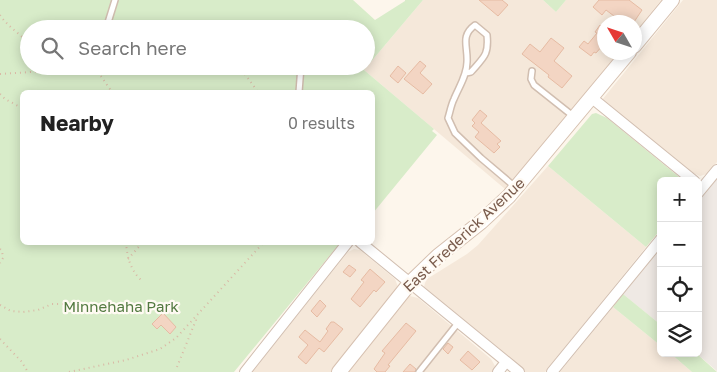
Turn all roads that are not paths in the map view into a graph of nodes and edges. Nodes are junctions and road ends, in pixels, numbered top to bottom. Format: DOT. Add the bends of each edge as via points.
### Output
graph roads {
  1 [pos="115,0"];
  2 [pos="672,0"];
  3 [pos="109,20"];
  4 [pos="642,36"];
  5 [pos="623,60"];
  6 [pos="532,71"];
  7 [pos="466,73"];
  8 [pos="300,75"];
  9 [pos="299,90"];
  10 [pos="592,98"];
  11 [pos="575,118"];
  12 [pos="717,170"];
  13 [pos="687,177"];
  14 [pos="702,183"];
  15 [pos="517,188"];
  16 [pos="657,244"];
  17 [pos="346,245"];
  18 [pos="364,245"];
  19 [pos="410,283"];
  20 [pos="458,323"];
  21 [pos="506,362"];
  22 [pos="245,372"];
  23 [pos="339,372"];
  24 [pos="419,372"];
  25 [pos="498,372"];
  26 [pos="519,372"];
  27 [pos="552,372"];
  1 -- 3 [label="lane"];
  2 -- 4 [label="main road"];
  5 -- 10 [label="main road, East Frederick Avenue"];
  6 -- 11 [label="lane" via="534,85"];
  7 -- 7 [label="lane" via="466,35 475,25 487,35 488,48 485,57"];
  7 -- 15 [label="lane" via="448,118 455,133"];
  8 -- 9 [label="lane"];
  10 -- 11 [label="main road, East Frederick Avenue"];
  10 -- 13 [label="street"];
  11 -- 15 [label="main road, East Frederick Avenue"];
  12 -- 14 [label="street"];
  15 -- 19 [label="main road, East Frederick Avenue" via="487,218 438,256"];
  16 -- 27 [label="street"];
  17 -- 22 [label="street"];
  18 -- 19 [label="street"];
  19 -- 20 [label="street"];
  19 -- 23 [label="main road, East Frederick Avenue"];
  20 -- 21 [label="street"];
  20 -- 24 [label="lane"];
  21 -- 25 [label="street"];
  21 -- 26 [label="street"];
}
